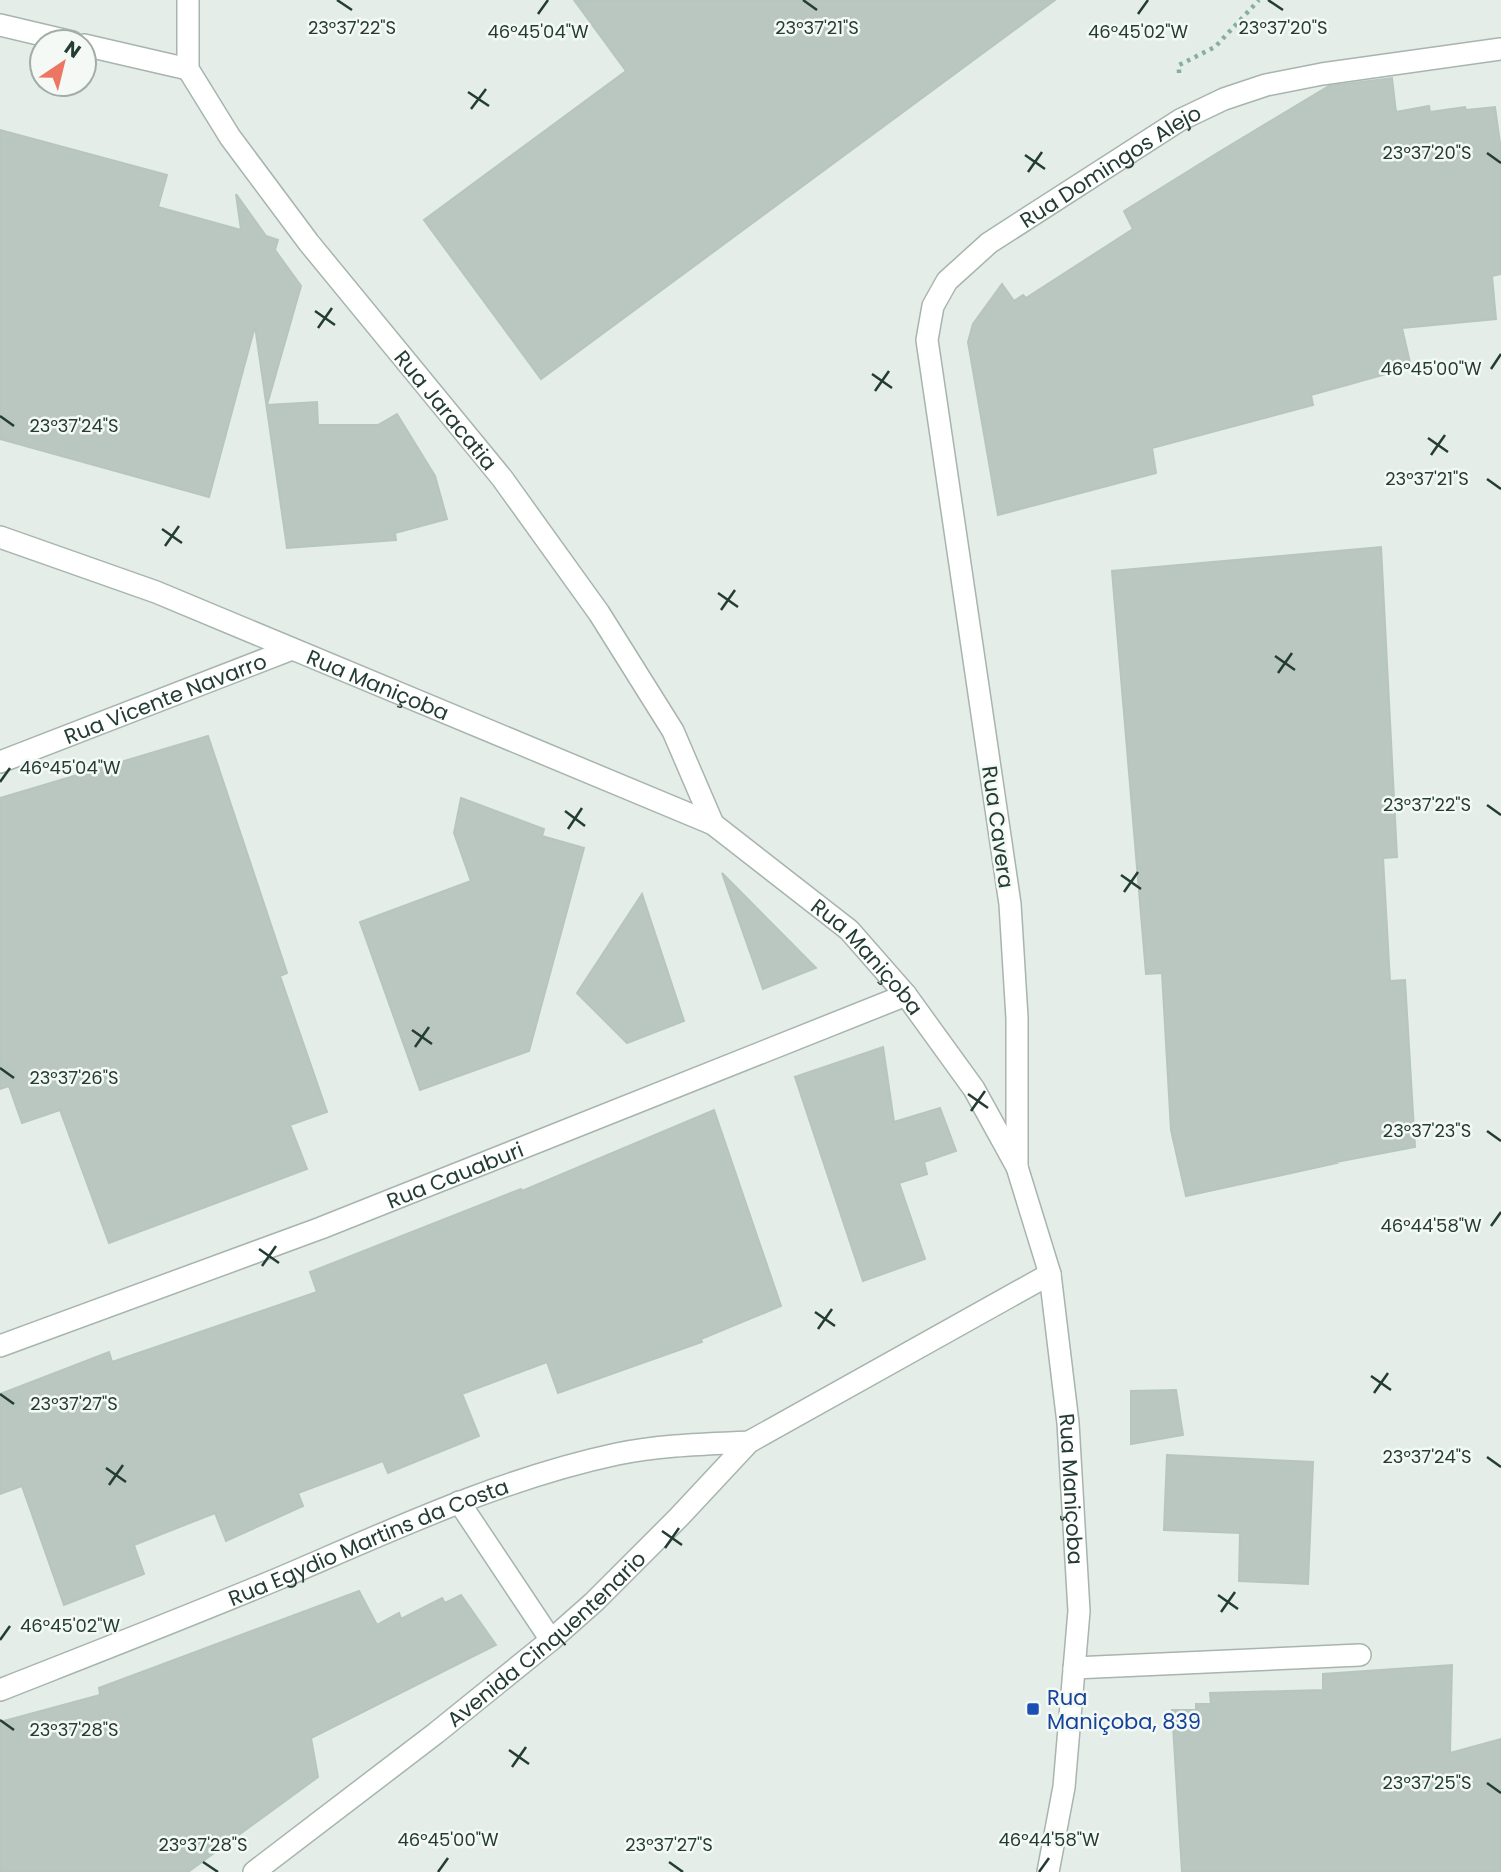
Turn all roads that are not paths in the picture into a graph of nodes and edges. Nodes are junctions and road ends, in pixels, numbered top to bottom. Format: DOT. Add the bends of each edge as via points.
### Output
graph roads {
  1 [pos="188,0"];
  2 [pos="0,25"];
  3 [pos="28,32"];
  4 [pos="98,48"];
  5 [pos="1501,49"];
  6 [pos="188,69"];
  7 [pos="948,489"];
  8 [pos="0,537"];
  9 [pos="292,649"];
  10 [pos="0,762"];
  11 [pos="713,824"];
  12 [pos="906,995"];
  13 [pos="1017,1167"];
  14 [pos="1050,1273"];
  15 [pos="0,1346"];
  16 [pos="749,1442"];
  17 [pos="459,1502"];
  18 [pos="551,1640"];
  19 [pos="1360,1655"];
  20 [pos="1074,1668"];
  21 [pos="0,1690"];
  22 [pos="254,1872"];
  23 [pos="1048,1872"];
  1 -- 6 [label="street"];
  2 -- 3 [label="street"];
  4 -- 6 [label="street"];
  5 -- 7 [label="street, Rua Domingos Alejo" via="1322,74 1224,99 1180,120 989,243 947,281 933,306 927,340"];
  6 -- 11 [label="street, Rua Jaracatia" via="230,137 309,243 502,478 600,613 673,731"];
  7 -- 13 [label="street, Rua Cavera" via="1010,904 1017,1018"];
  8 -- 9 [label="street, Rua Maniçoba" via="156,592"];
  9 -- 10 [label="street, Rua Vicente Navarro"];
  9 -- 11 [label="street, Rua Maniçoba"];
  11 -- 12 [label="street, Rua Maniçoba" via="849,930"];
  12 -- 13 [label="street, Rua Maniçoba" via="974,1089"];
  12 -- 15 [label="street, Rua Cauaburi" via="321,1228"];
  13 -- 14 [label="street, Rua Maniçoba"];
  14 -- 16 [label="street, Avenida Cinquentenario"];
  14 -- 20 [label="street, Rua Maniçoba" via="1069,1436 1079,1611"];
  16 -- 17 [label="street, Rua Egydio Martins da Costa" via="618,1454"];
  16 -- 18 [label="street, Avenida Cinquentenario" via="679,1517"];
  17 -- 18 [label="street"];
  17 -- 21 [label="street, Rua Egydio Martins da Costa"];
  18 -- 22 [label="street, Avenida Cinquentenario"];
  19 -- 20 [label="street"];
  20 -- 23 [label="street, Rua Maniçoba" via="1064,1787"];
}
